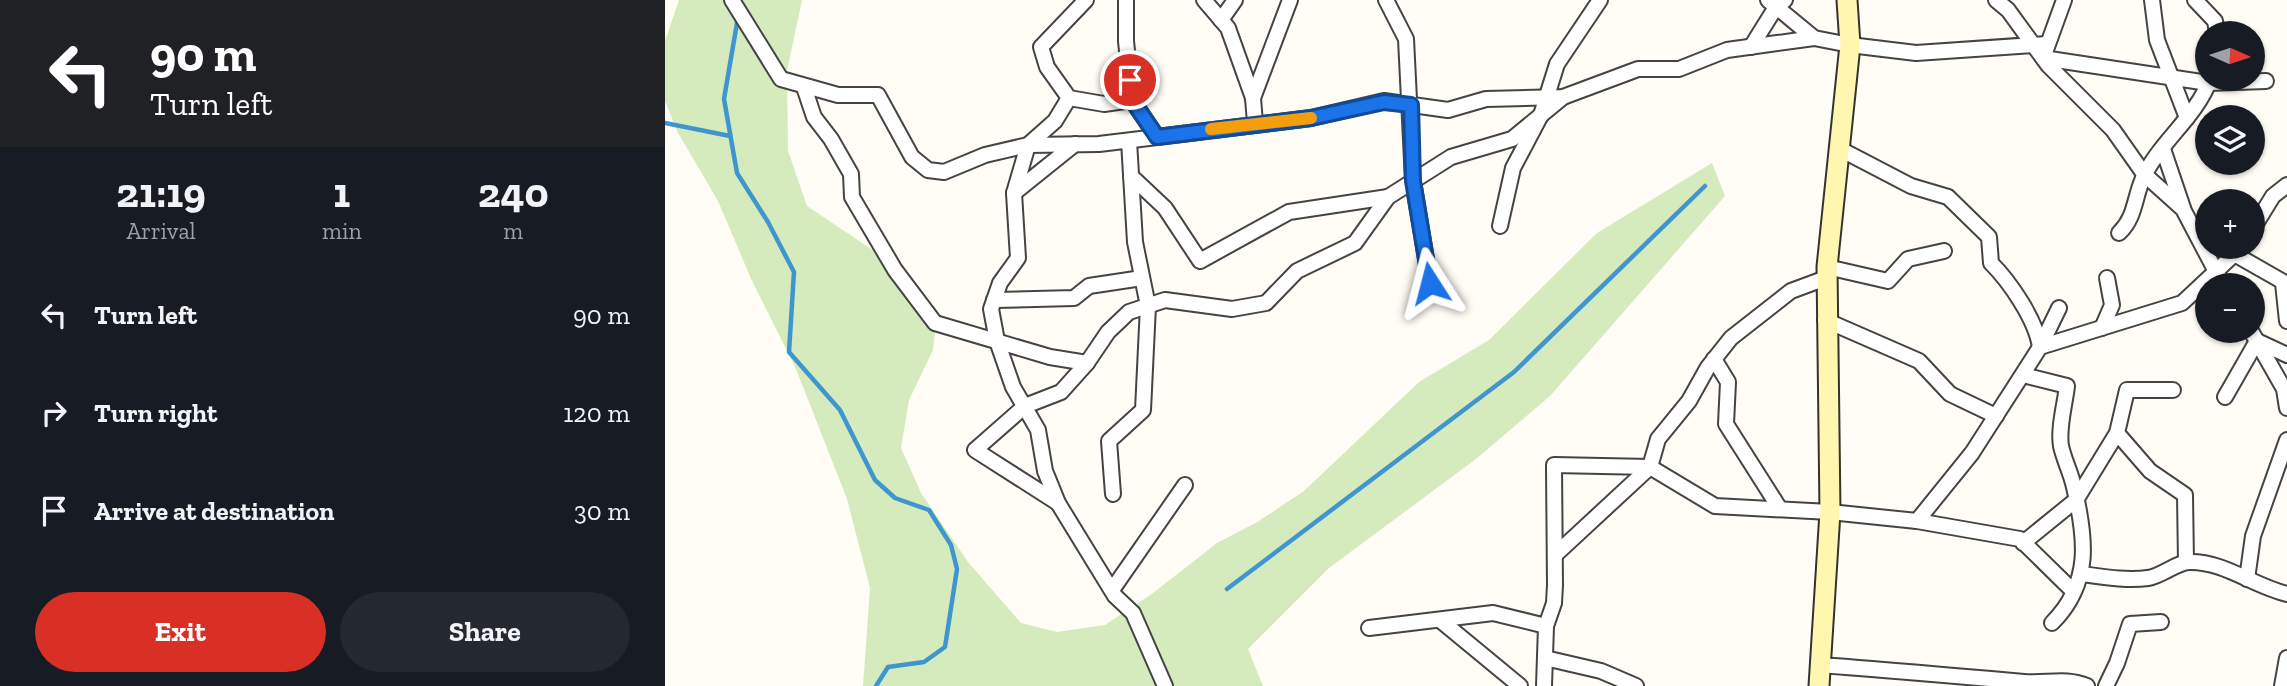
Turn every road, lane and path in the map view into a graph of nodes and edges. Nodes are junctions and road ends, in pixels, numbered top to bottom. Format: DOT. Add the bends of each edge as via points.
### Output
graph roads {
  1 [pos="732,0"];
  2 [pos="1086,0"];
  3 [pos="1126,0"];
  4 [pos="1203,0"];
  5 [pos="1235,0"];
  6 [pos="1290,0"];
  7 [pos="1386,0"];
  8 [pos="1600,0"];
  9 [pos="1847,0"];
  10 [pos="1996,0"];
  11 [pos="2064,0"];
  12 [pos="2152,0"];
  13 [pos="2195,0"];
  14 [pos="2214,0"];
  15 [pos="1776,2"];
  16 [pos="2210,16"];
  17 [pos="1221,20"];
  18 [pos="2212,21"];
  19 [pos="1814,38"];
  20 [pos="1850,45"];
  21 [pos="1751,47"];
  22 [pos="2041,49"];
  23 [pos="2172,79"];
  24 [pos="2195,80"];
  25 [pos="804,87"];
  26 [pos="2203,91"];
  27 [pos="1069,97"];
  28 [pos="1546,97"];
  29 [pos="1563,97"];
  30 [pos="1253,98"];
  31 [pos="1132,100"];
  32 [pos="1411,105"];
  33 [pos="1541,115"];
  34 [pos="2187,118"];
  35 [pos="1255,123"];
  36 [pos="1157,137"];
  37 [pos="1129,141"];
  38 [pos="1076,144"];
  39 [pos="1028,145"];
  40 [pos="1837,148"];
  41 [pos="2163,149"];
  42 [pos="2144,174"];
  43 [pos="1131,176"];
  44 [pos="1413,181"];
  45 [pos="2287,185"];
  46 [pos="1014,192"];
  47 [pos="1388,197"];
  48 [pos="2183,208"];
  49 [pos="2265,209"];
  50 [pos="1500,226"];
  51 [pos="2195,226"];
  52 [pos="2119,233"];
  53 [pos="1944,251"];
  54 [pos="2210,259"];
  55 [pos="2225,259"];
  56 [pos="2248,259"];
  57 [pos="2215,272"];
  58 [pos="1827,273"];
  59 [pos="1142,278"];
  60 [pos="2107,278"];
  61 [pos="1430,283"];
  62 [pos="2285,283"];
  63 [pos="994,300"];
  64 [pos="1148,306"];
  65 [pos="2059,308"];
  66 [pos="1825,320"];
  67 [pos="2287,321"];
  68 [pos="2102,328"];
  69 [pos="997,341"];
  70 [pos="2265,342"];
  71 [pos="2251,343"];
  72 [pos="2257,343"];
  73 [pos="2040,347"];
  74 [pos="2287,355"];
  75 [pos="1714,359"];
  76 [pos="1087,363"];
  77 [pos="2023,374"];
  78 [pos="2287,377"];
  79 [pos="2173,390"];
  80 [pos="2225,397"];
  81 [pos="2286,401"];
  82 [pos="1025,407"];
  83 [pos="1996,416"];
  84 [pos="2117,433"];
  85 [pos="2287,440"];
  86 [pos="1650,467"];
  87 [pos="1185,485"];
  88 [pos="1113,494"];
  89 [pos="2076,500"];
  90 [pos="1058,503"];
  91 [pos="1780,509"];
  92 [pos="1831,512"];
  93 [pos="1917,521"];
  94 [pos="2023,543"];
  95 [pos="1555,555"];
  96 [pos="2186,562"];
  97 [pos="2083,574"];
  98 [pos="2247,579"];
  99 [pos="1111,590"];
  100 [pos="2073,592"];
  101 [pos="2287,594"];
  102 [pos="1440,620"];
  103 [pos="2161,622"];
  104 [pos="2052,623"];
  105 [pos="1546,626"];
  106 [pos="1369,628"];
  107 [pos="1545,658"];
  108 [pos="2287,658"];
  109 [pos="1820,666"];
  110 [pos="1165,686"];
  111 [pos="1520,686"];
  112 [pos="1544,686"];
  113 [pos="1636,686"];
  114 [pos="1819,686"];
  115 [pos="2087,686"];
  116 [pos="2106,686"];
  117 [pos="2282,686"];
  1 -- 25 [label="street" via="781,79"];
  2 -- 27 [label="street" via="1041,47 1047,67"];
  3 -- 31 [label="street"];
  4 -- 17 [label="street"];
  5 -- 17 [label="street"];
  6 -- 30 [label="street"];
  7 -- 32 [label="street" via="1406,39"];
  8 -- 28 [label="street" via="1557,64"];
  9 -- 20 [label="street"];
  10 -- 22 [label="street"];
  11 -- 22 [label="street"];
  12 -- 23 [label="street" via="2157,40"];
  13 -- 16 [label="street"];
  14 -- 16 [label="street"];
  15 -- 19 [label="street"];
  15 -- 21 [label="street"];
  16 -- 18 [label="street"];
  17 -- 30 [label="street" via="1229,28"];
  19 -- 20 [label="street"];
  19 -- 21 [label="street"];
  20 -- 22 [label="street" via="1916,53"];
  20 -- 40 [label="street"];
  21 -- 29 [label="street" via="1727,50 1679,69 1639,69"];
  22 -- 23 [label="street"];
  22 -- 42 [label="street" via="2113,130"];
  23 -- 24 [label="street"];
  23 -- 34 [label="street"];
  25 -- 39 [label="street" via="838,95 878,95 912,157 928,170 944,172 985,155"];
  25 -- 69 [label="street" via="814,117 851,174 852,197 895,270 935,323"];
  26 -- 34 [label="street"];
  27 -- 31 [label="street" via="1104,104"];
  27 -- 39 [label="street" via="1055,121"];
  28 -- 29 [label="street"];
  28 -- 32 [label="street" via="1486,99 1448,110"];
  28 -- 33 [label="street"];
  29 -- 33 [label="street"];
  30 -- 35 [label="street"];
  31 -- 36 [label="street"];
  32 -- 35 [label="street" via="1384,102 1311,118"];
  32 -- 44 [label="street"];
  33 -- 44 [label="street" via="1512,139 1451,157"];
  33 -- 50 [label="street" via="1513,168"];
  34 -- 41 [label="street"];
  35 -- 36 [label="street"];
  36 -- 37 [label="street"];
  37 -- 38 [label="street"];
  37 -- 43 [label="street"];
  38 -- 39 [label="street"];
  38 -- 46 [label="street"];
  39 -- 46 [label="street"];
  40 -- 58 [label="street"];
  40 -- 73 [label="street" via="1910,186 1948,197 1989,237 1991,263 2006,278 2038,332"];
  41 -- 42 [label="street"];
  41 -- 48 [label="street"];
  42 -- 48 [label="street"];
  42 -- 52 [label="street" via="2130,222"];
  43 -- 47 [label="street" via="1165,208 1200,261 1289,212"];
  43 -- 59 [label="street"];
  44 -- 47 [label="street"];
  44 -- 61 [label="street"];
  45 -- 49 [label="street"];
  46 -- 63 [label="street" via="1018,258"];
  47 -- 64 [label="street" via="1355,243 1297,271 1266,303 1232,309 1165,300"];
  48 -- 51 [label="street"];
  53 -- 58 [label="street" via="1908,259 1888,281"];
  54 -- 57 [label="street"];
  55 -- 57 [label="street"];
  56 -- 62 [label="street"];
  57 -- 68 [label="street" via="2182,303"];
  58 -- 66 [label="street"];
  58 -- 75 [label="street" via="1791,291 1731,338"];
  59 -- 63 [label="street" via="1089,286 1074,298"];
  59 -- 64 [label="street"];
  60 -- 68 [label="street" via="2112,305"];
  62 -- 67 [label="street"];
  63 -- 69 [label="street" via="991,309"];
  64 -- 76 [label="street" via="1129,312"];
  64 -- 88 [label="street" via="1143,410 1109,441"];
  65 -- 73 [label="street"];
  66 -- 83 [label="street" via="1919,361 1950,394"];
  66 -- 92 [label="street"];
  68 -- 73 [label="street"];
  69 -- 76 [label="street"];
  69 -- 82 [label="street"];
  70 -- 74 [label="street"];
  71 -- 80 [label="street"];
  72 -- 81 [label="street"];
  73 -- 77 [label="street"];
  75 -- 86 [label="street" via="1689,401 1658,439"];
  75 -- 91 [label="street" via="1728,382 1726,424"];
  76 -- 82 [label="street" via="1061,393"];
  77 -- 83 [label="street"];
  77 -- 89 [label="street" via="2067,386 2061,444"];
  78 -- 81 [label="street"];
  79 -- 84 [label="street" via="2127,390"];
  82 -- 90 [label="street" via="1038,430 1045,471"];
  82 -- 90 [label="street" via="975,450"];
  83 -- 93 [label="street"];
  84 -- 89 [label="street"];
  84 -- 96 [label="street" via="2150,471 2185,495"];
  85 -- 98 [label="street" via="2253,536"];
  86 -- 91 [label="street" via="1714,506"];
  86 -- 95 [label="street"];
  86 -- 95 [label="street" via="1554,465"];
  87 -- 99 [label="street"];
  89 -- 94 [label="street"];
  89 -- 97 [label="street" via="2083,534"];
  90 -- 99 [label="street"];
  91 -- 92 [label="street"];
  92 -- 93 [label="street"];
  92 -- 109 [label="street"];
  93 -- 94 [label="street"];
  94 -- 100 [label="street"];
  95 -- 105 [label="street" via="1554,603"];
  96 -- 97 [label="street" via="2150,578"];
  96 -- 98 [label="street" via="2214,564"];
  97 -- 100 [label="street"];
  98 -- 101 [label="street"];
  99 -- 110 [label="street" via="1133,613"];
  100 -- 104 [label="street"];
  102 -- 105 [label="street" via="1493,613"];
  102 -- 106 [label="street"];
  102 -- 111 [label="street"];
  103 -- 116 [label="street" via="2130,624"];
  105 -- 107 [label="street"];
  107 -- 112 [label="street"];
  107 -- 113 [label="street" via="1601,671"];
  108 -- 117 [label="street"];
  109 -- 114 [label="street"];
  109 -- 115 [label="street" via="2026,682 2064,680"];
}
